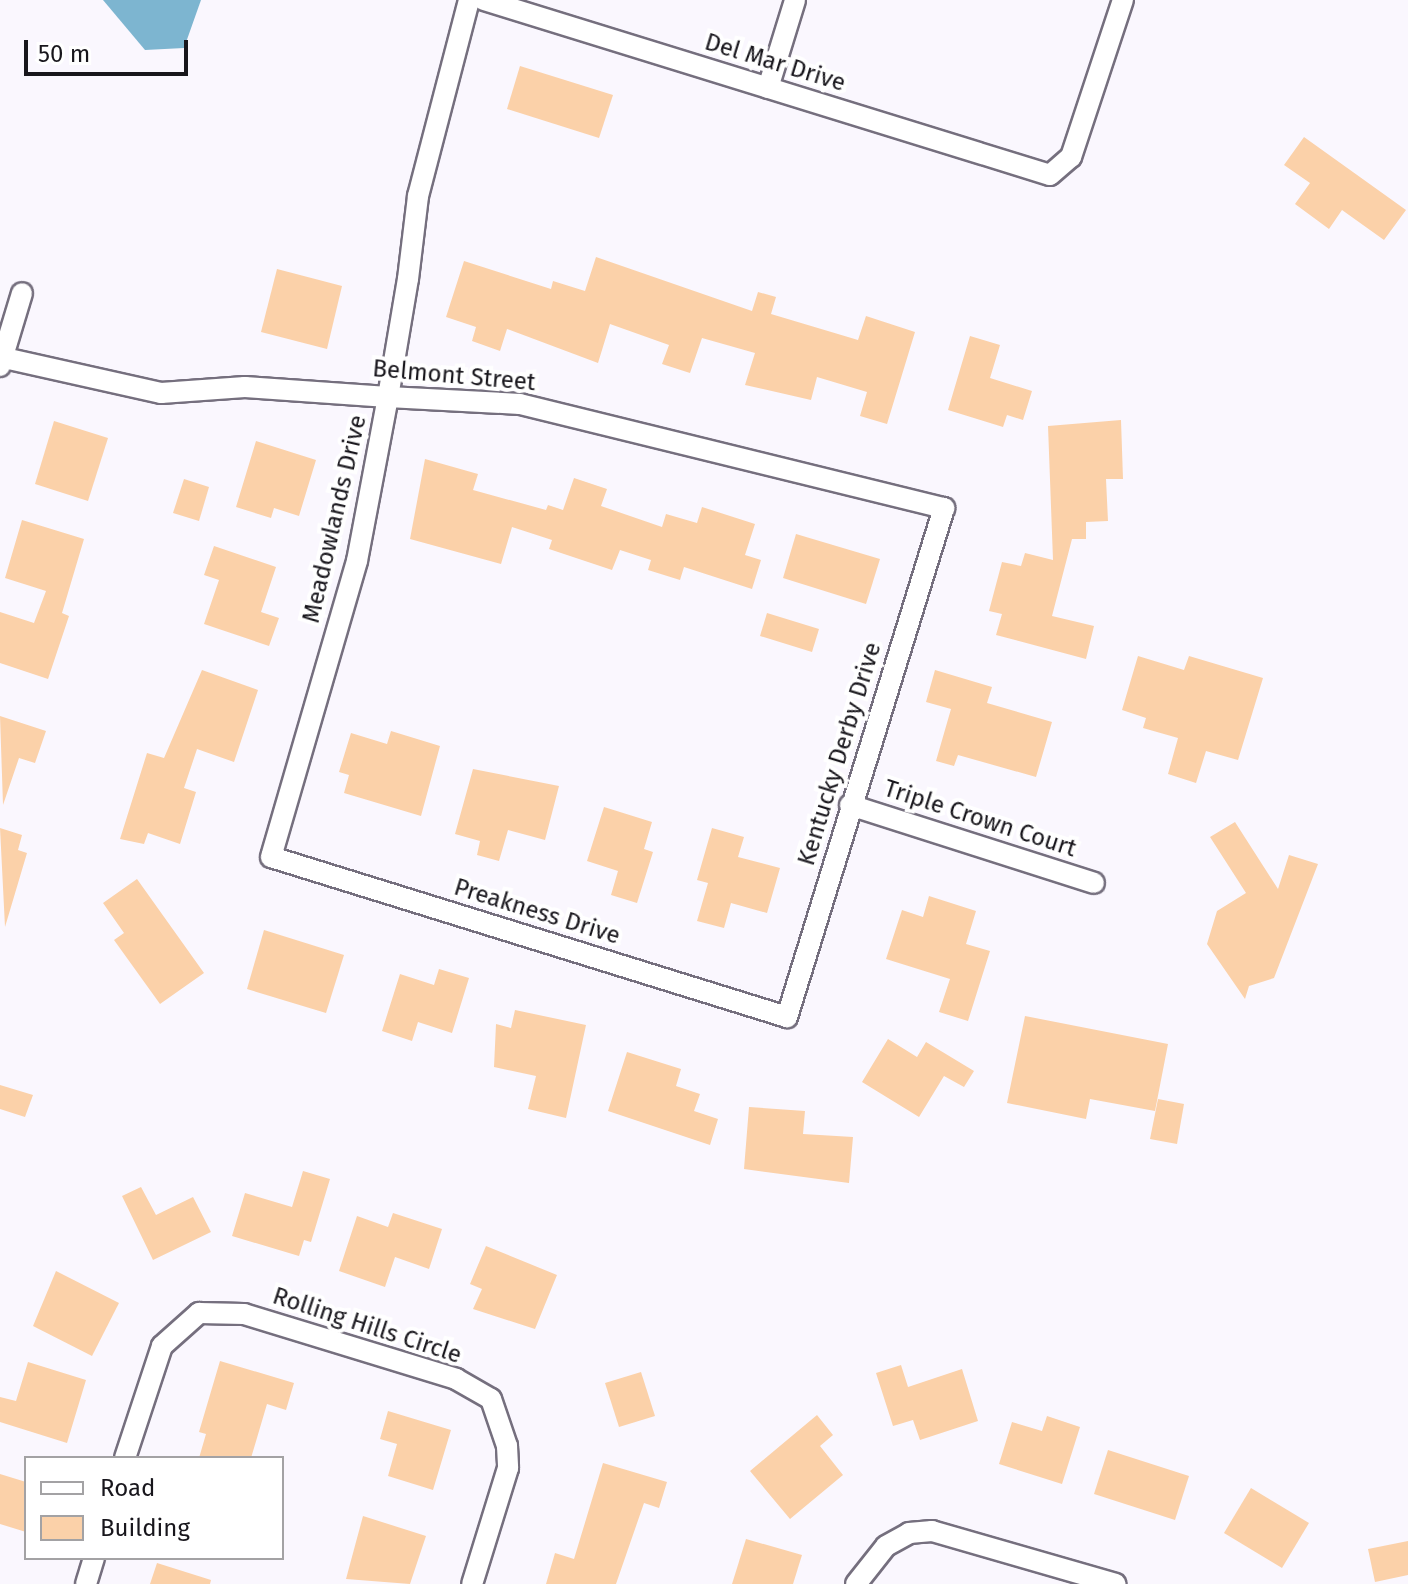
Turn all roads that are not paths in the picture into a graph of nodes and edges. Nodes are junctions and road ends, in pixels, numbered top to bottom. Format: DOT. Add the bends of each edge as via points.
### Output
graph roads {
  1 [pos="469,0"];
  2 [pos="484,0"];
  3 [pos="795,0"];
  4 [pos="1123,0"];
  5 [pos="768,88"];
  6 [pos="22,293"];
  7 [pos="1,360"];
  8 [pos="388,397"];
  9 [pos="944,508"];
  10 [pos="850,805"];
  11 [pos="271,857"];
  12 [pos="1094,883"];
  13 [pos="787,1017"];
  14 [pos="126,1456"];
  15 [pos="93,1560"];
  16 [pos="86,1584"];
  17 [pos="472,1584"];
  18 [pos="856,1584"];
  19 [pos="1116,1584"];
  1 -- 8 [label="street, Meadowlands Drive" via="418,196"];
  2 -- 5 [label="street, Del Mar Drive"];
  3 -- 5 [label="street"];
  4 -- 5 [label="street, Del Mar Drive" via="1076,145 1050,175"];
  6 -- 7 [label="street"];
  7 -- 8 [label="street, Belmont Street" via="161,393 245,387"];
  8 -- 9 [label="street, Belmont Street" via="520,404"];
  8 -- 11 [label="street, Meadowlands Drive" via="357,561"];
  9 -- 10 [label="street, Kentucky Derby Drive"];
  10 -- 12 [label="street, Triple Crown Court"];
  10 -- 13 [label="street, Kentucky Derby Drive"];
  11 -- 13 [label="street, Preakness Drive"];
  14 -- 17 [label="street, Rolling Hills Circle" via="162,1346 199,1313 244,1314 456,1379 491,1399 507,1446 508,1468"];
  15 -- 16 [label="street"];
  18 -- 19 [label="street" via="886,1546 909,1533 932,1531"];
}
